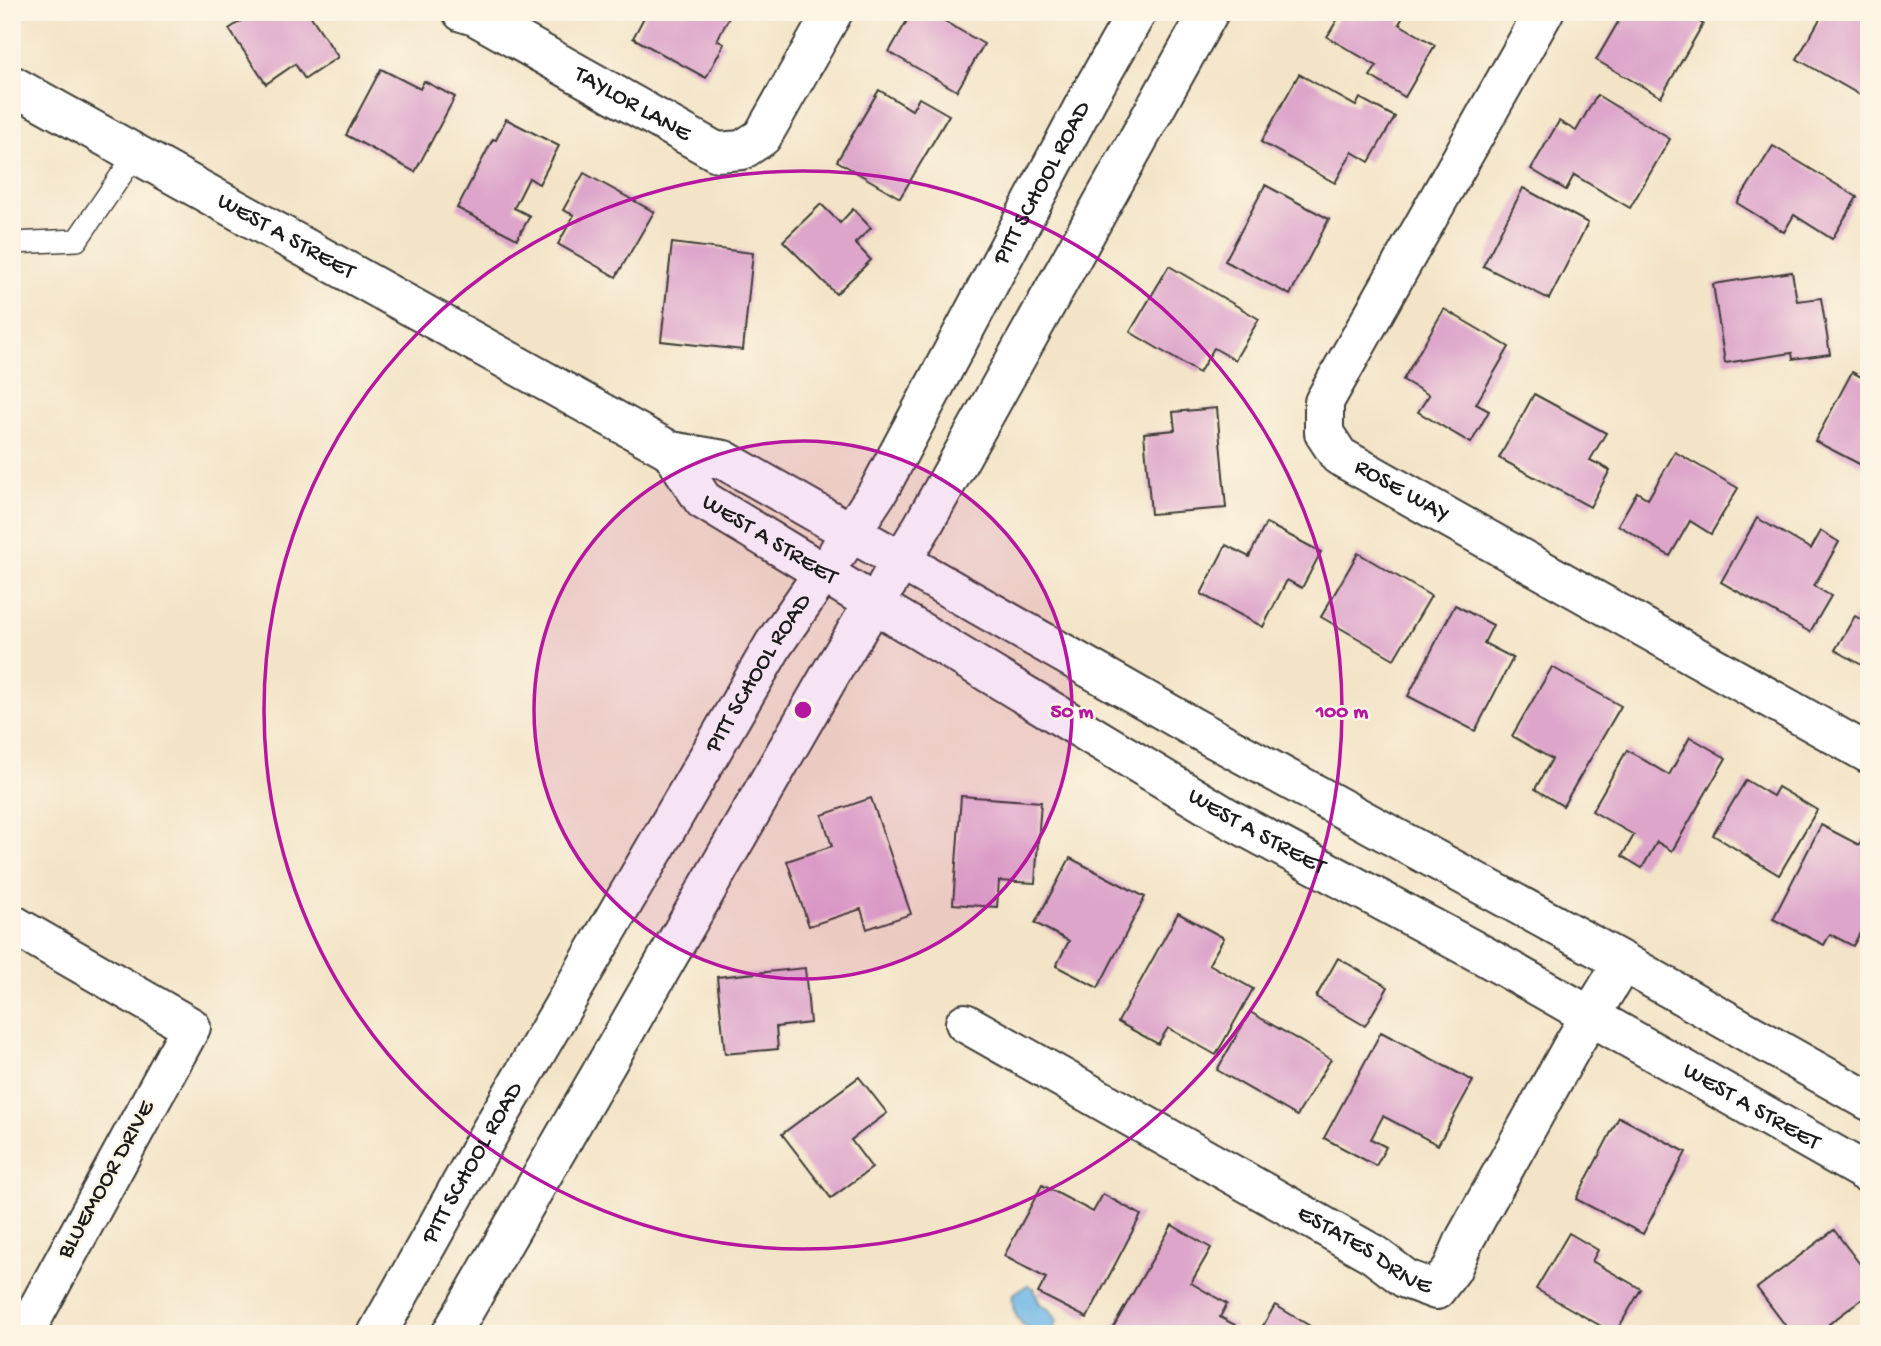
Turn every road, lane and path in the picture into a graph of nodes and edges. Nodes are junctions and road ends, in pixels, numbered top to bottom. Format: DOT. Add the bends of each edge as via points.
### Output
graph roads {
  1 [pos="463,12"];
  2 [pos="833,12"];
  3 [pos="1137,12"];
  4 [pos="1209,12"];
  5 [pos="1544,12"];
  6 [pos="12,85"];
  7 [pos="135,155"];
  8 [pos="12,243"];
  9 [pos="671,451"];
  10 [pos="852,532"];
  11 [pos="901,561"];
  12 [pos="823,573"];
  13 [pos="873,604"];
  14 [pos="1869,754"];
  15 [pos="12,924"];
  16 [pos="1623,962"];
  17 [pos="1590,1016"];
  18 [pos="965,1023"];
  19 [pos="1869,1101"];
  20 [pos="1869,1174"];
  21 [pos="387,1330"];
  22 [pos="24,1334"];
  23 [pos="451,1334"];
  1 -- 2 [label="main road, TAYLOR LANE" via="717,152 742,150 762,137"];
  3 -- 10 [label="main road, PITT SCHOOL ROAD" via="879,491"];
  4 -- 11 [label="main road"];
  5 -- 14 [label="main road, ROSE WAY" via="1324,402 1324,433 1339,456"];
  6 -- 7 [label="main road, WEST A STREET"];
  7 -- 8 [label="lane" via="77,240"];
  7 -- 9 [label="main road, WEST A STREET"];
  9 -- 10 [label="main road, WEST A STREET" via="724,460"];
  9 -- 12 [label="main road, WEST A STREET" via="703,500"];
  10 -- 11 [label="main road, WEST A STREET"];
  10 -- 12 [label="main road, PITT SCHOOL ROAD"];
  11 -- 13 [label="main road"];
  11 -- 16 [label="main road, WEST A STREET" via="1203,733"];
  12 -- 13 [label="main road, WEST A STREET"];
  12 -- 21 [label="main road, PITT SCHOOL ROAD" via="774,644 486,1139"];
  13 -- 17 [label="main road, WEST A STREET" via="1230,819"];
  13 -- 23 [label="main road"];
  15 -- 22 [label="main road, BLUEMOOR DRIVE" via="191,1027"];
  16 -- 17 [label="main road, ESTATES DRIVE"];
  16 -- 19 [label="main road, WEST A STREET"];
  17 -- 18 [label="main road, ESTATES DRIVE" via="1452,1269 1436,1290 1406,1279 1373,1254"];
  17 -- 20 [label="main road, WEST A STREET"];
}
